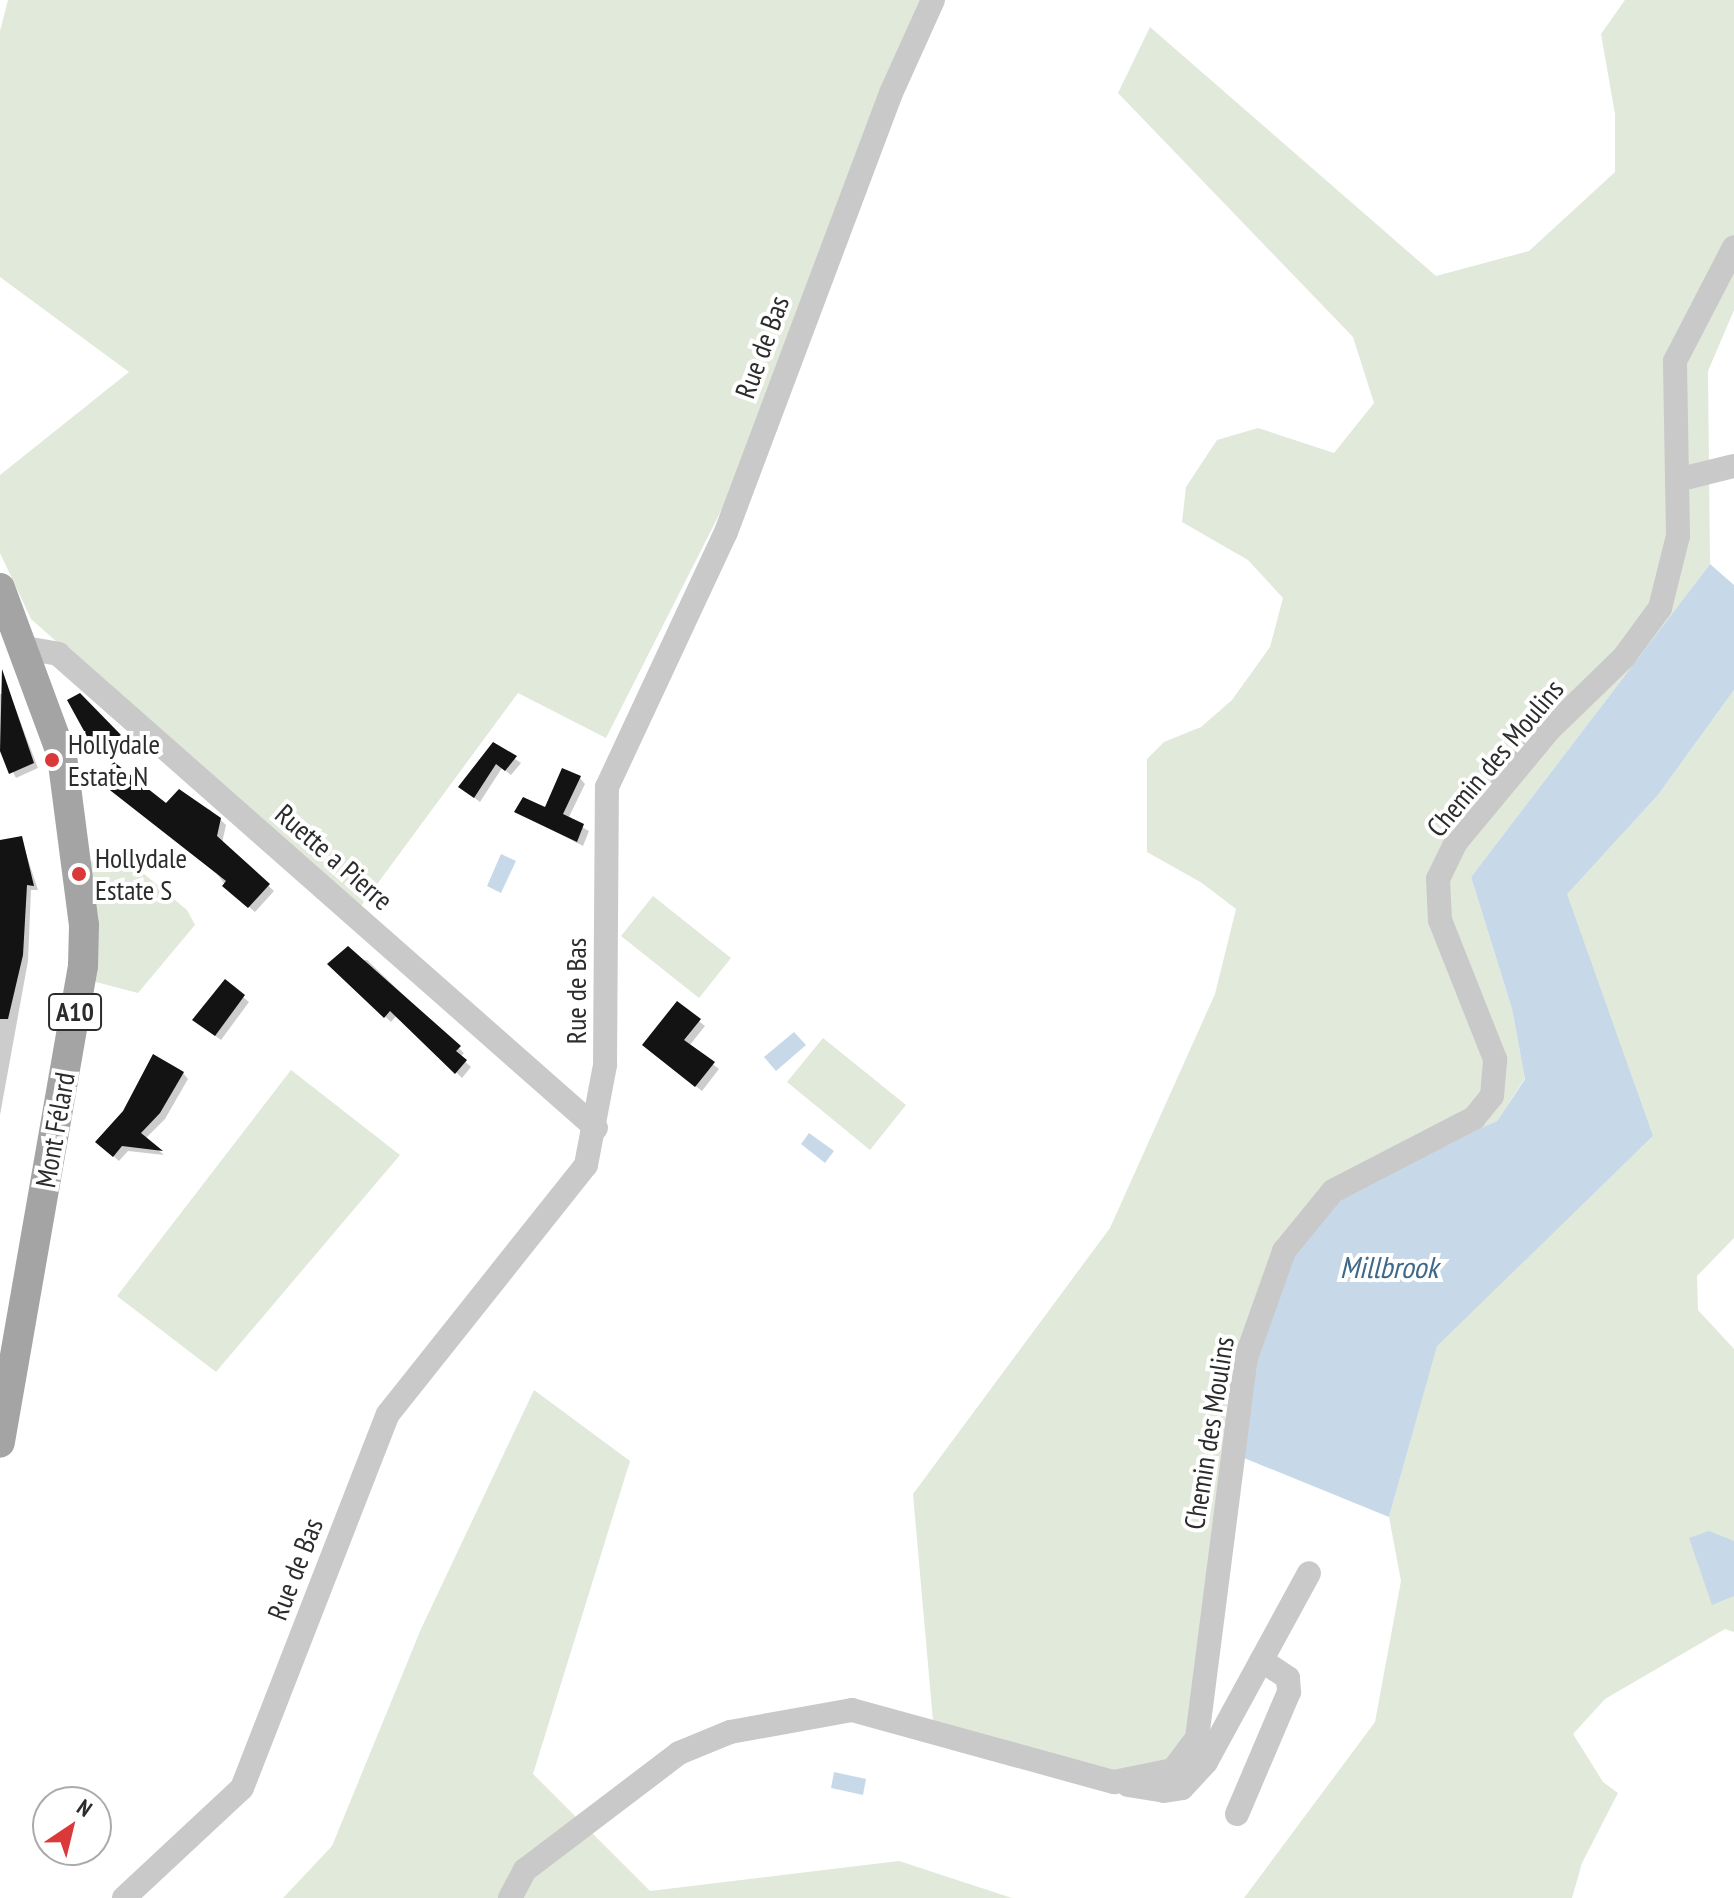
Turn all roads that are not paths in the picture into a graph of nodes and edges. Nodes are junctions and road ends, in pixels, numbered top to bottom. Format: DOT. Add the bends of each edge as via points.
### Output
graph roads {
  1 [pos="933,0"];
  2 [pos="1734,247"];
  3 [pos="1734,466"];
  4 [pos="1677,480"];
  5 [pos="0,588"];
  6 [pos="25,648"];
  7 [pos="596,1128"];
  8 [pos="0,1443"];
  9 [pos="1309,1573"];
  10 [pos="1261,1660"];
  11 [pos="1114,1782"];
  12 [pos="1237,1814"];
  13 [pos="124,1898"];
  14 [pos="510,1898"];
  1 -- 7 [label="street, Rue de Bas" via="891,93 726,532 607,787 605,1065"];
  2 -- 4 [label="street, Chemin des Moulins" via="1675,361"];
  3 -- 4 [label="street"];
  4 -- 11 [label="street, Chemin des Moulins" via="1678,536 1660,608 1624,657 1549,730 1456,842 1438,879 1440,920 1495,1059 1492,1096 1474,1118 1333,1191 1284,1251 1246,1358 1197,1738 1173,1770"];
  5 -- 6 [label="main road, Mont Félard / A10"];
  6 -- 7 [label="street, Ruette a Pierre" via="58,654"];
  6 -- 8 [label="main road, Mont Félard / A10" via="69,788 83,913 83,966"];
  7 -- 13 [label="street, Rue de Bas" via="586,1165 388,1414 242,1788"];
  9 -- 10 [label="street"];
  10 -- 11 [label="street" via="1206,1762 1182,1788 1164,1791"];
  10 -- 12 [label="street" via="1288,1678 1289,1692"];
  11 -- 14 [label="street, Chemin des Moulins" via="852,1710 730,1732 679,1753 525,1870"];
}
